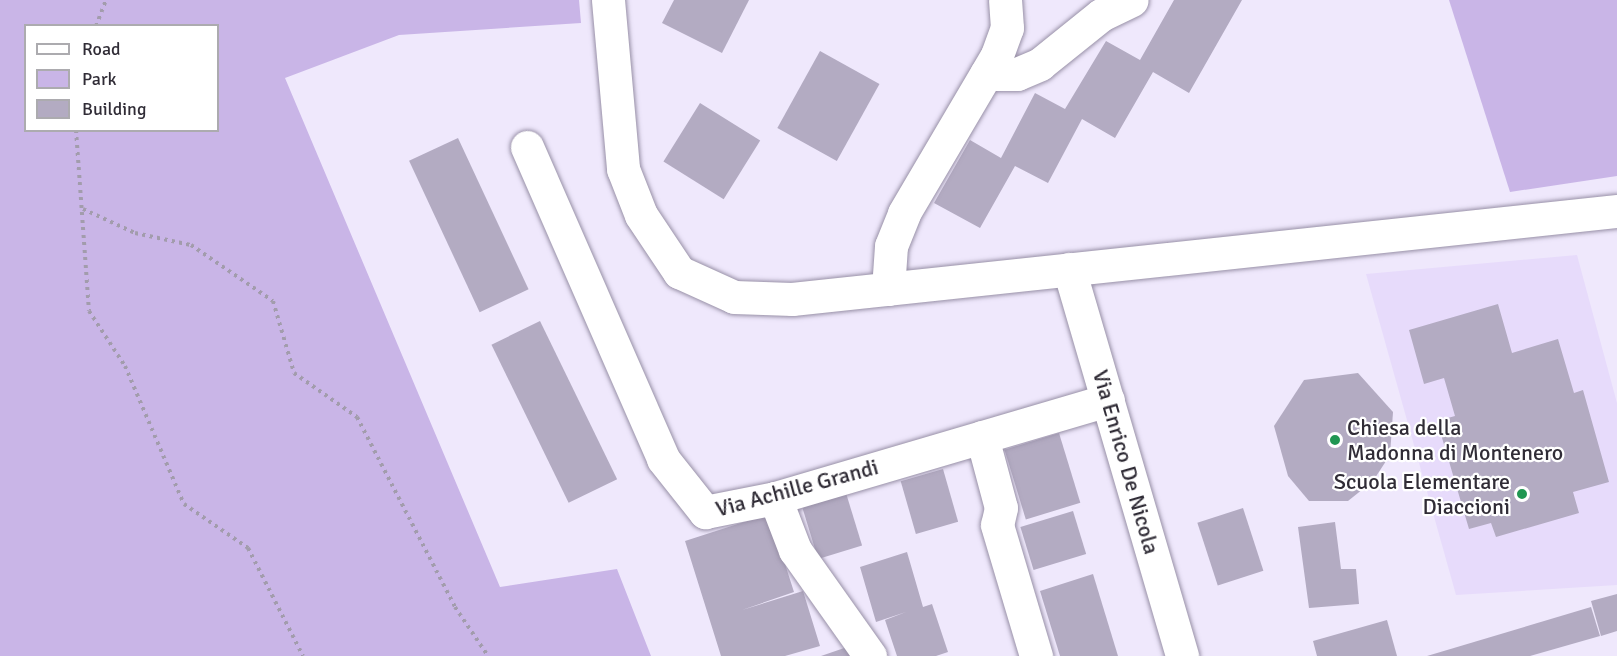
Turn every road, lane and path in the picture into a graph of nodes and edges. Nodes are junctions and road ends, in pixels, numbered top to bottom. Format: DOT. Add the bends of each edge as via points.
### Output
graph roads {
  1 [pos="106,0"];
  2 [pos="608,0"];
  3 [pos="1005,0"];
  4 [pos="1132,0"];
  5 [pos="97,24"];
  6 [pos="986,74"];
  7 [pos="76,132"];
  8 [pos="527,147"];
  9 [pos="83,209"];
  10 [pos="1617,211"];
  11 [pos="1069,269"];
  12 [pos="888,289"];
  13 [pos="1108,400"];
  14 [pos="982,437"];
  15 [pos="775,498"];
  16 [pos="303,656"];
  17 [pos="488,656"];
  18 [pos="870,656"];
  19 [pos="1036,656"];
  20 [pos="1182,656"];
  1 -- 5 [label="path"];
  2 -- 12 [label="street" via="623,169 656,245 679,272 734,297 792,299"];
  3 -- 6 [label="street" via="1007,28"];
  4 -- 6 [label="street" via="1101,15 1040,64 1017,74"];
  6 -- 12 [label="street" via="904,213 891,246"];
  7 -- 9 [label="path"];
  8 -- 15 [label="street, Via Achille Grandi" via="663,459 693,502 705,512 718,512"];
  9 -- 16 [label="path" via="89,311 125,366 184,504 248,548"];
  9 -- 17 [label="path" via="135,233 191,245 273,301 294,372 357,417 455,607"];
  10 -- 11 [label="street"];
  11 -- 12 [label="street"];
  11 -- 13 [label="street, Via Enrico De Nicola"];
  13 -- 14 [label="street, Via Achille Grandi"];
  13 -- 20 [label="street, Via Enrico De Nicola"];
  14 -- 15 [label="street, Via Achille Grandi"];
  14 -- 19 [label="street" via="1001,508 997,525"];
  15 -- 18 [label="street" via="795,550"];
}
